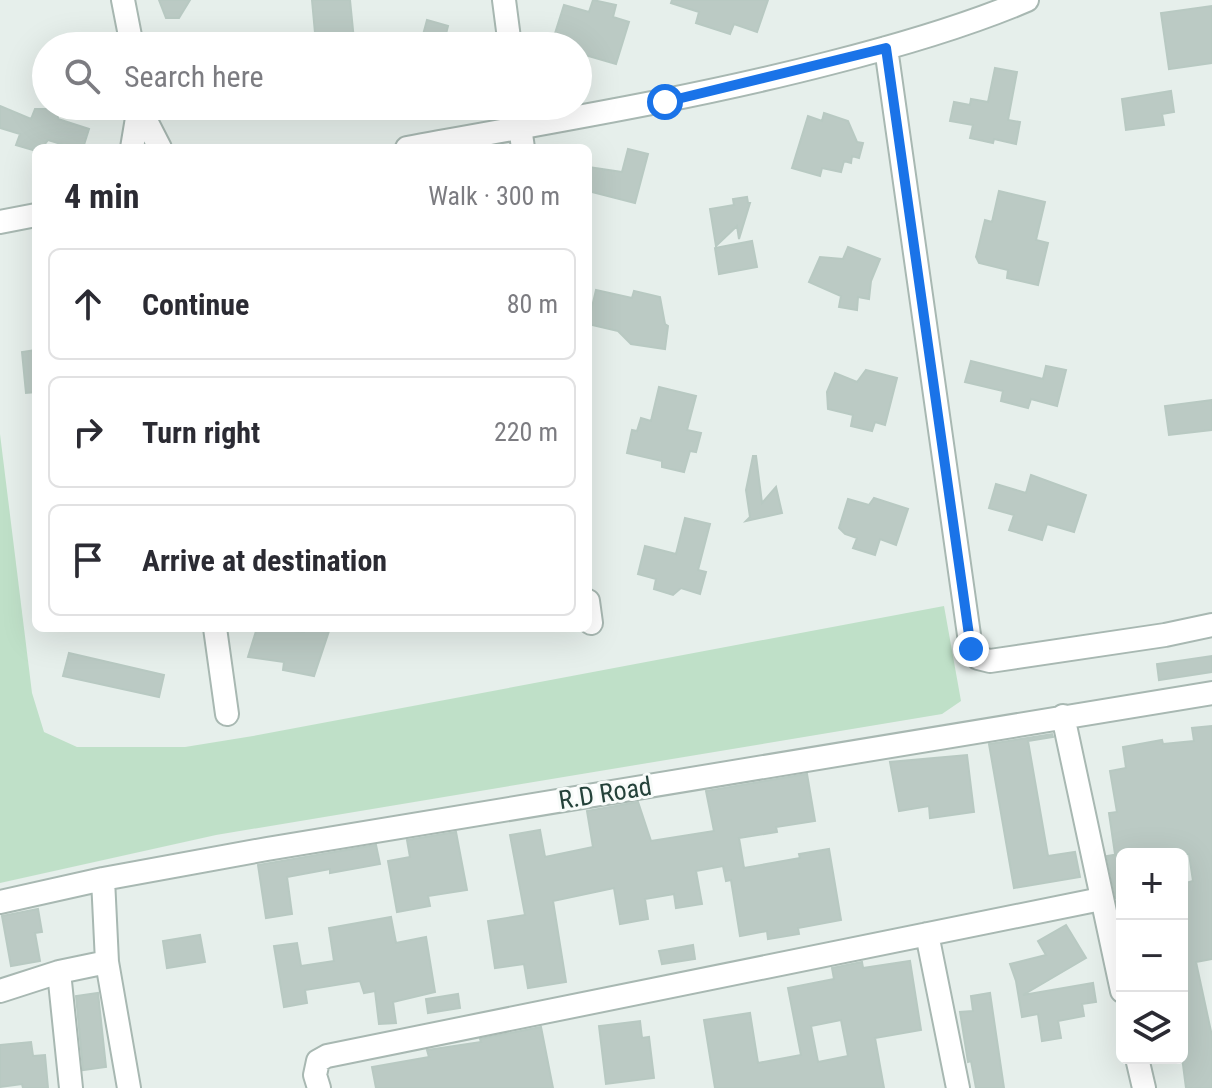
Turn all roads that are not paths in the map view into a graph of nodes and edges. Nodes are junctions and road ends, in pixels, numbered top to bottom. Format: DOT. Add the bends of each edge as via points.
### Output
graph roads {
  1 [pos="123,0"];
  2 [pos="504,0"];
  3 [pos="1027,0"];
  4 [pos="993,7"];
  5 [pos="129,32"];
  6 [pos="508,32"];
  7 [pos="886,48"];
  8 [pos="592,115"];
  9 [pos="137,120"];
  10 [pos="146,120"];
  11 [pos="561,120"];
  12 [pos="520,127"];
  13 [pos="133,144"];
  14 [pos="158,144"];
  15 [pos="429,144"];
  16 [pos="32,216"];
  17 [pos="0,222"];
  18 [pos="1212,625"];
  19 [pos="216,632"];
  20 [pos="1212,693"];
  21 [pos="227,714"];
  22 [pos="1063,716"];
  23 [pos="103,879"];
  24 [pos="1101,899"];
  25 [pos="0,902"];
  26 [pos="927,934"];
  27 [pos="107,962"];
  28 [pos="1116,965"];
  29 [pos="59,972"];
  30 [pos="0,991"];
  31 [pos="1138,1064"];
  32 [pos="71,1088"];
  33 [pos="129,1088"];
  34 [pos="319,1088"];
  35 [pos="958,1088"];
  36 [pos="1144,1088"];
  1 -- 5 [label="street"];
  2 -- 6 [label="street"];
  3 -- 4 [label="street"];
  4 -- 7 [label="street"];
  7 -- 8 [label="street"];
  7 -- 18 [label="street" via="971,649 990,661"];
  9 -- 13 [label="street"];
  10 -- 14 [label="street"];
  11 -- 12 [label="street"];
  12 -- 15 [label="street"];
  16 -- 17 [label="street"];
  19 -- 21 [label="street"];
  20 -- 22 [label="street, R.D Road"];
  22 -- 23 [label="street, R.D Road"];
  22 -- 24 [label="street"];
  23 -- 25 [label="street, R.D Road"];
  23 -- 27 [label="street"];
  24 -- 26 [label="street"];
  24 -- 28 [label="street"];
  26 -- 34 [label="street" via="327,1056 318,1061"];
  26 -- 35 [label="street"];
  27 -- 29 [label="street"];
  27 -- 33 [label="street"];
  29 -- 30 [label="street"];
  29 -- 32 [label="street"];
  31 -- 36 [label="street"];
}
